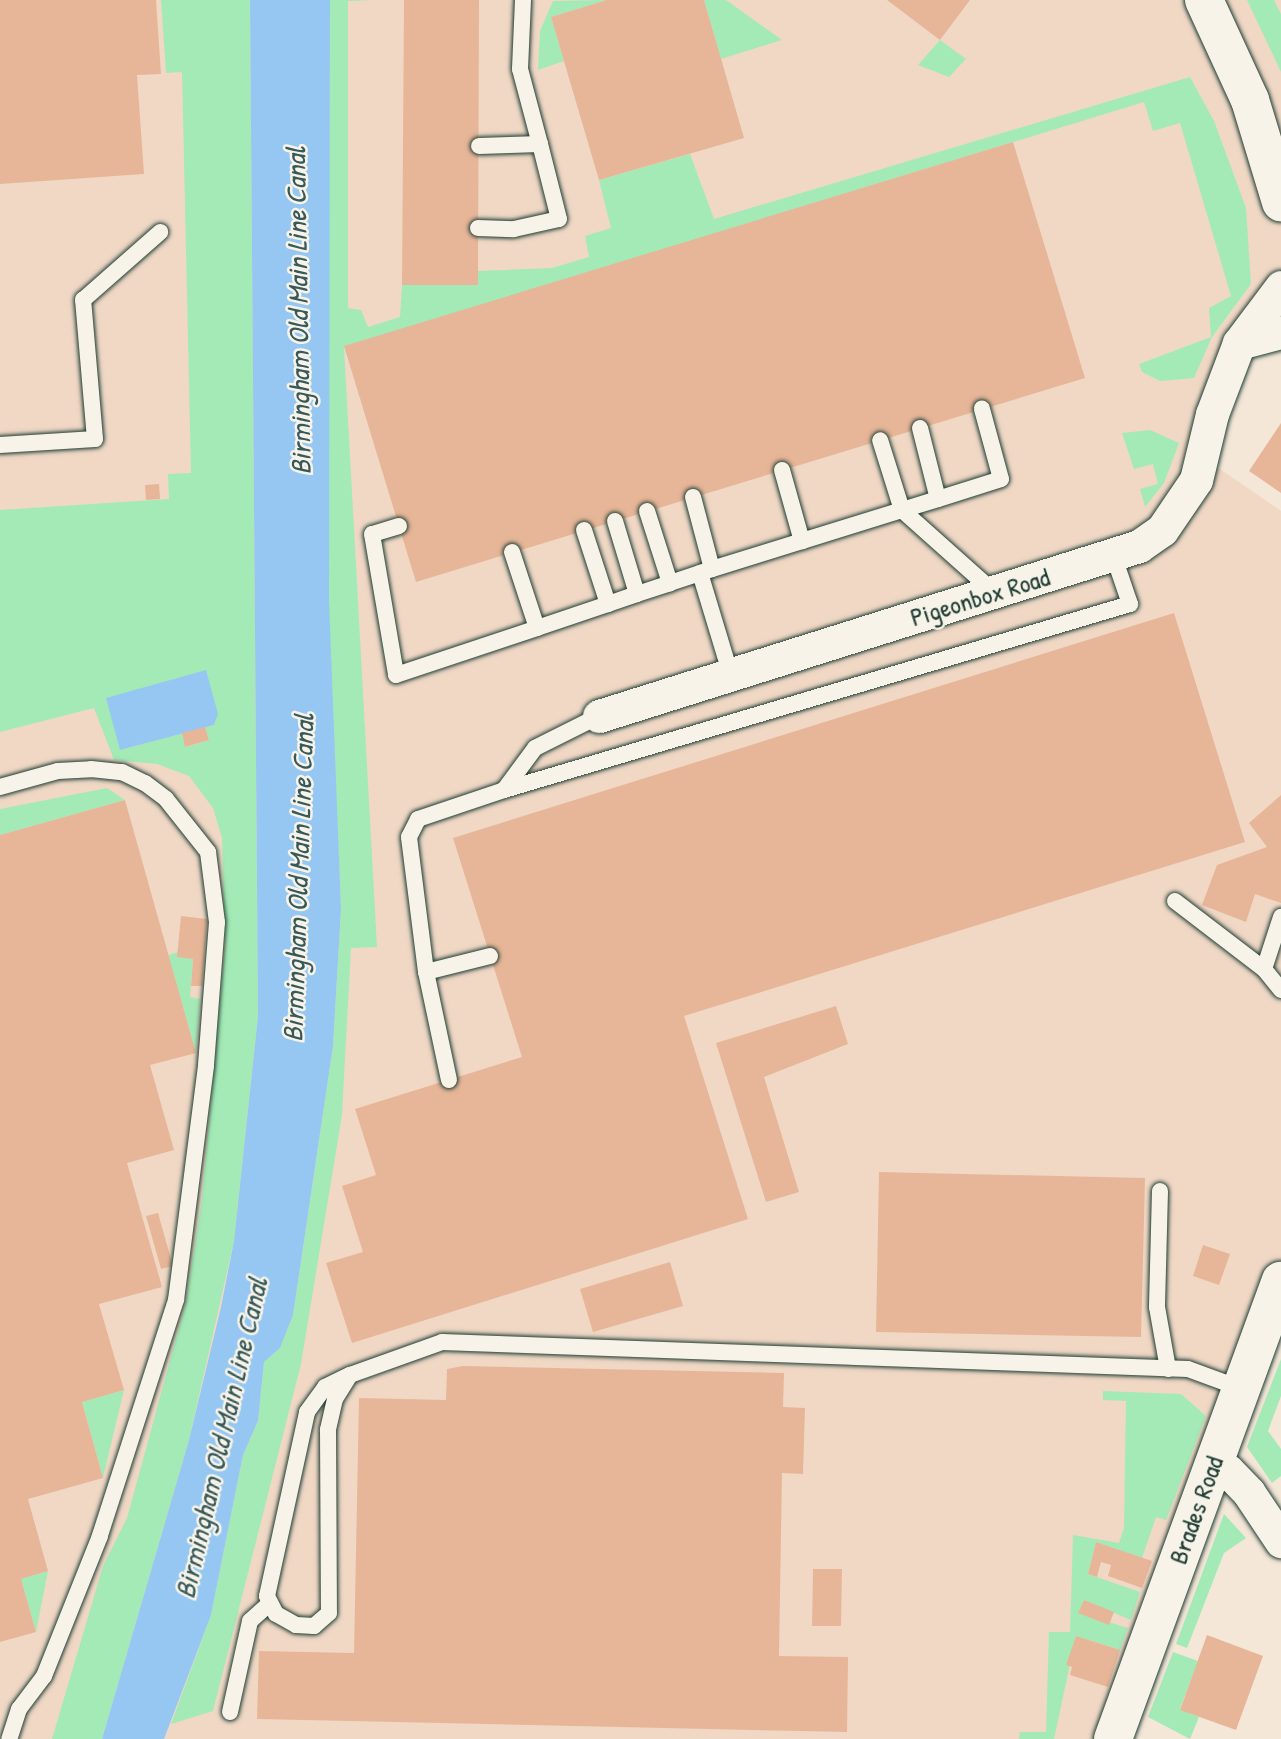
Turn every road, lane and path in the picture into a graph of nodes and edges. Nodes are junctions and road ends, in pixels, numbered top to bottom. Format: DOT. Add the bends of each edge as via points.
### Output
graph roads {
  1 [pos="523,0"];
  2 [pos="1204,0"];
  3 [pos="540,144"];
  4 [pos="479,146"];
  5 [pos="1281,202"];
  6 [pos="478,228"];
  7 [pos="160,232"];
  8 [pos="1281,287"];
  9 [pos="1281,332"];
  10 [pos="1239,343"];
  11 [pos="982,409"];
  12 [pos="919,428"];
  13 [pos="880,440"];
  14 [pos="0,445"];
  15 [pos="782,470"];
  16 [pos="693,497"];
  17 [pos="938,499"];
  18 [pos="902,510"];
  19 [pos="648,511"];
  20 [pos="615,521"];
  21 [pos="399,526"];
  22 [pos="584,530"];
  23 [pos="802,541"];
  24 [pos="512,552"];
  25 [pos="1114,557"];
  26 [pos="706,571"];
  27 [pos="670,583"];
  28 [pos="993,591"];
  29 [pos="637,594"];
  30 [pos="608,604"];
  31 [pos="537,628"];
  32 [pos="731,676"];
  33 [pos="598,716"];
  34 [pos="0,787"];
  35 [pos="504,790"];
  36 [pos="1175,901"];
  37 [pos="1281,917"];
  38 [pos="490,956"];
  39 [pos="1264,969"];
  40 [pos="426,972"];
  41 [pos="1281,990"];
  42 [pos="449,1080"];
  43 [pos="1160,1191"];
  44 [pos="1280,1288"];
  45 [pos="1168,1369"];
  46 [pos="351,1375"];
  47 [pos="1240,1388"];
  48 [pos="1213,1465"];
  49 [pos="1281,1541"];
  50 [pos="270,1603"];
  51 [pos="230,1712"];
  52 [pos="9,1739"];
  53 [pos="1113,1739"];
  1 -- 3 [label="lane" via="520,69"];
  2 -- 5 [label="street" via="1250,100"];
  3 -- 4 [label="lane"];
  3 -- 6 [label="lane" via="559,219 514,229"];
  7 -- 14 [label="lane" via="83,300 95,439"];
  8 -- 10 [label="street, Pigeonbox Road"];
  9 -- 10 [label="street"];
  10 -- 25 [label="street, Pigeonbox Road" via="1212,414 1196,481 1162,530"];
  11 -- 17 [label="lane" via="1001,479"];
  12 -- 17 [label="lane"];
  13 -- 18 [label="lane"];
  15 -- 23 [label="lane"];
  16 -- 26 [label="lane"];
  17 -- 18 [label="lane"];
  18 -- 23 [label="lane"];
  18 -- 28 [label="lane"];
  19 -- 27 [label="lane"];
  20 -- 29 [label="lane"];
  21 -- 31 [label="lane" via="372,534 396,676"];
  22 -- 30 [label="lane"];
  23 -- 26 [label="lane"];
  24 -- 31 [label="lane"];
  25 -- 28 [label="street, Pigeonbox Road"];
  25 -- 35 [label="lane" via="1130,604"];
  26 -- 27 [label="lane"];
  26 -- 32 [label="lane"];
  27 -- 29 [label="lane"];
  28 -- 32 [label="street, Pigeonbox Road"];
  29 -- 30 [label="lane"];
  30 -- 31 [label="lane"];
  32 -- 33 [label="street, Pigeonbox Road"];
  33 -- 35 [label="lane" via="535,748"];
  34 -- 52 [label="lane" via="58,771 91,769 122,772 145,783 166,799 208,852 217,922 206,1066 176,1300 100,1536 44,1676 19,1709"];
  35 -- 40 [label="lane" via="418,818 409,838"];
  36 -- 39 [label="lane"];
  37 -- 39 [label="lane"];
  38 -- 40 [label="lane"];
  39 -- 41 [label="lane"];
  40 -- 42 [label="lane"];
  43 -- 45 [label="lane" via="1157,1307"];
  44 -- 47 [label="street, Brades Road"];
  45 -- 46 [label="lane" via="442,1342"];
  45 -- 47 [label="lane" via="1188,1370"];
  46 -- 50 [label="lane" via="325,1387 307,1412 267,1596"];
  46 -- 50 [label="lane" via="335,1399 328,1430 329,1613 313,1626 296,1625 276,1614"];
  47 -- 48 [label="street, Brades Road"];
  48 -- 49 [label="street" via="1228,1471 1249,1493"];
  48 -- 53 [label="street, Brades Road"];
  50 -- 51 [label="lane" via="250,1621"];
}
